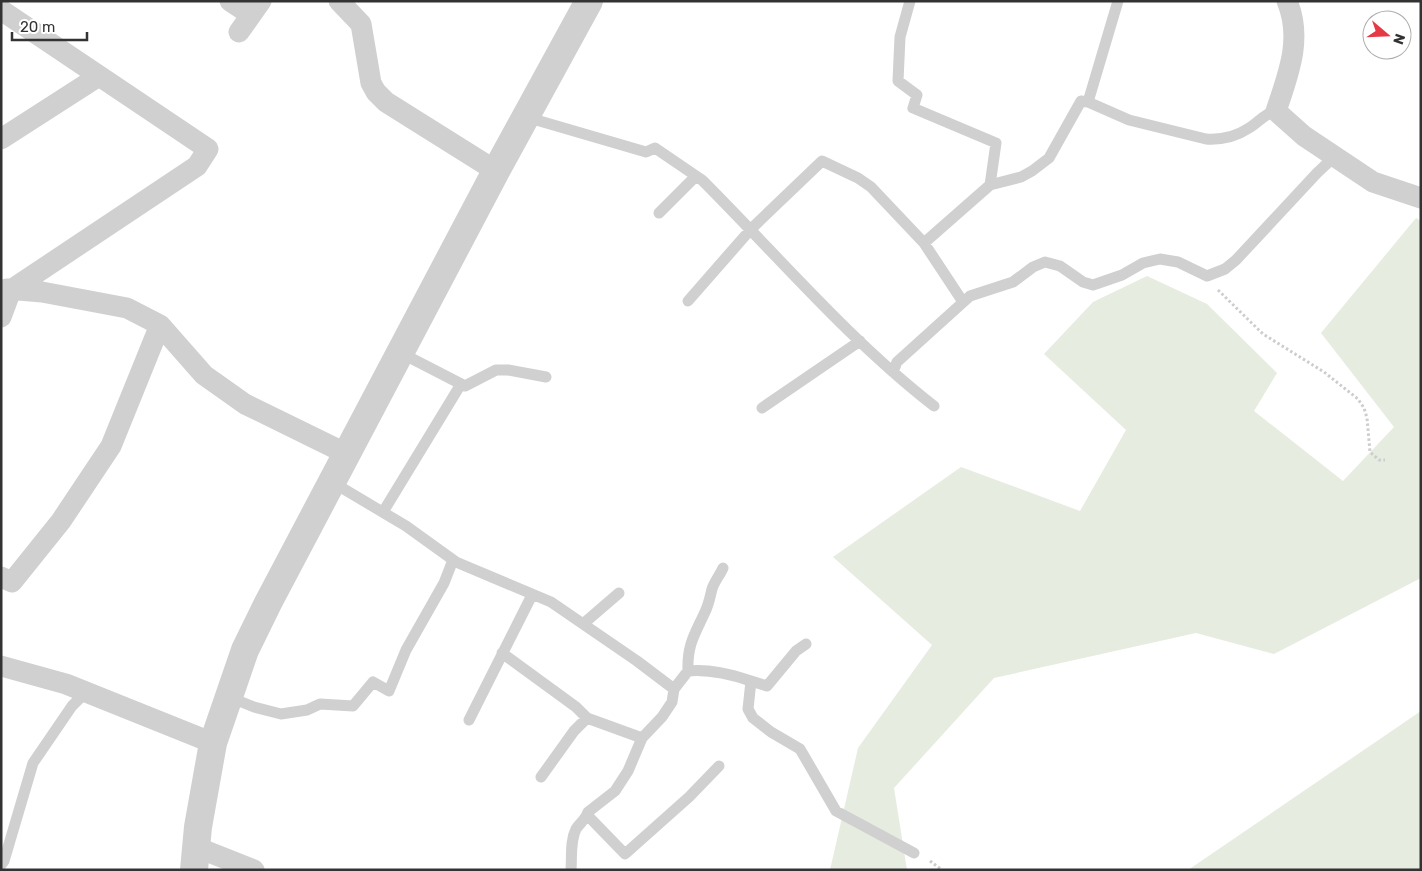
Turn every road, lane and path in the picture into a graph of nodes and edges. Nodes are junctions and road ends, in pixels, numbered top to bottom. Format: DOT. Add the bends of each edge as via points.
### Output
graph roads {
  1 [pos="230,1"];
  2 [pos="339,1"];
  3 [pos="589,1"];
  4 [pos="910,1"];
  5 [pos="1118,1"];
  6 [pos="1287,1"];
  7 [pos="256,8"];
  8 [pos="1,10"];
  9 [pos="239,32"];
  10 [pos="98,76"];
  11 [pos="1088,102"];
  12 [pos="1276,111"];
  13 [pos="526,117"];
  14 [pos="1,139"];
  15 [pos="1334,158"];
  16 [pos="496,171"];
  17 [pos="696,176"];
  18 [pos="990,185"];
  19 [pos="1421,198"];
  20 [pos="659,213"];
  21 [pos="751,229"];
  22 [pos="924,243"];
  23 [pos="1206,276"];
  24 [pos="6,289"];
  25 [pos="688,301"];
  26 [pos="963,302"];
  27 [pos="1,317"];
  28 [pos="160,325"];
  29 [pos="860,341"];
  30 [pos="401,353"];
  31 [pos="893,372"];
  32 [pos="546,377"];
  33 [pos="461,384"];
  34 [pos="934,406"];
  35 [pos="762,408"];
  36 [pos="347,454"];
  37 [pos="1385,460"];
  38 [pos="332,482"];
  39 [pos="383,512"];
  40 [pos="453,560"];
  41 [pos="723,568"];
  42 [pos="1,577"];
  43 [pos="619,593"];
  44 [pos="532,595"];
  45 [pos="583,624"];
  46 [pos="806,644"];
  47 [pos="502,653"];
  48 [pos="1,666"];
  49 [pos="688,671"];
  50 [pos="751,681"];
  51 [pos="674,689"];
  52 [pos="86,692"];
  53 [pos="229,697"];
  54 [pos="587,718"];
  55 [pos="469,720"];
  56 [pos="642,738"];
  57 [pos="213,743"];
  58 [pos="719,766"];
  59 [pos="541,777"];
  60 [pos="587,817"];
  61 [pos="914,853"];
  62 [pos="195,858"];
  63 [pos="1,865"];
  64 [pos="254,870"];
  65 [pos="571,870"];
  1 -- 7 [label="street"];
  2 -- 16 [label="street" via="361,24 371,83 376,92 386,102"];
  3 -- 13 [label="street"];
  4 -- 18 [label="lane" via="900,37 898,81 917,95 913,108 996,143"];
  5 -- 11 [label="lane"];
  6 -- 12 [label="street" via="1294,23 1294,45"];
  7 -- 9 [label="street"];
  8 -- 10 [label="street"];
  10 -- 14 [label="street"];
  10 -- 24 [label="street" via="208,149 197,166"];
  11 -- 12 [label="lane" via="1129,120 1214,140 1242,132 1269,112"];
  11 -- 18 [label="lane" via="1081,101 1049,158 1021,177"];
  12 -- 15 [label="street"];
  13 -- 16 [label="street"];
  13 -- 17 [label="lane" via="646,152 655,148"];
  15 -- 19 [label="street" via="1373,182"];
  15 -- 23 [label="lane" via="1236,260"];
  16 -- 30 [label="street"];
  17 -- 20 [label="lane"];
  17 -- 21 [label="lane"];
  18 -- 22 [label="lane"];
  21 -- 22 [label="lane" via="822,161 871,187"];
  21 -- 25 [label="lane"];
  21 -- 29 [label="lane"];
  22 -- 26 [label="lane"];
  23 -- 26 [label="lane" via="1178,262 1160,259 1093,285 1060,266 1044,262 1013,282 970,296"];
  23 -- 37 [label="path" via="1259,331 1324,372 1358,399 1367,418 1370,452 1379,460"];
  24 -- 27 [label="street"];
  24 -- 28 [label="street" via="42,292 127,308"];
  26 -- 31 [label="lane" via="897,362"];
  28 -- 36 [label="street" via="204,376 245,404"];
  28 -- 42 [label="street" via="111,446 61,521 12,582"];
  29 -- 31 [label="lane"];
  29 -- 35 [label="lane"];
  30 -- 33 [label="lane"];
  30 -- 36 [label="street"];
  31 -- 34 [label="lane"];
  32 -- 33 [label="lane" via="496,370 464,386"];
  33 -- 39 [label="lane"];
  36 -- 38 [label="street"];
  38 -- 39 [label="lane"];
  38 -- 53 [label="street" via="245,650"];
  39 -- 40 [label="lane"];
  40 -- 44 [label="lane"];
  40 -- 53 [label="lane" via="389,690 373,682 353,706 320,704 307,710 281,714"];
  41 -- 49 [label="lane" via="690,645"];
  43 -- 45 [label="lane"];
  44 -- 45 [label="lane" via="551,602"];
  44 -- 47 [label="lane"];
  45 -- 51 [label="lane"];
  46 -- 50 [label="lane" via="796,651 768,686"];
  47 -- 54 [label="lane"];
  47 -- 55 [label="lane"];
  48 -- 52 [label="street"];
  49 -- 50 [label="lane" via="728,673"];
  49 -- 51 [label="lane"];
  50 -- 61 [label="lane" via="748,709 753,718 800,749 836,810"];
  51 -- 56 [label="lane" via="672,702"];
  52 -- 57 [label="street"];
  52 -- 63 [label="lane" via="72,706 33,762"];
  53 -- 57 [label="street"];
  54 -- 56 [label="lane"];
  54 -- 59 [label="lane" via="574,730"];
  56 -- 60 [label="lane" via="628,771 615,791 588,812"];
  57 -- 62 [label="street"];
  58 -- 60 [label="lane" via="625,854"];
  60 -- 65 [label="lane" via="577,828 572,842"];
  62 -- 64 [label="street"];
}
